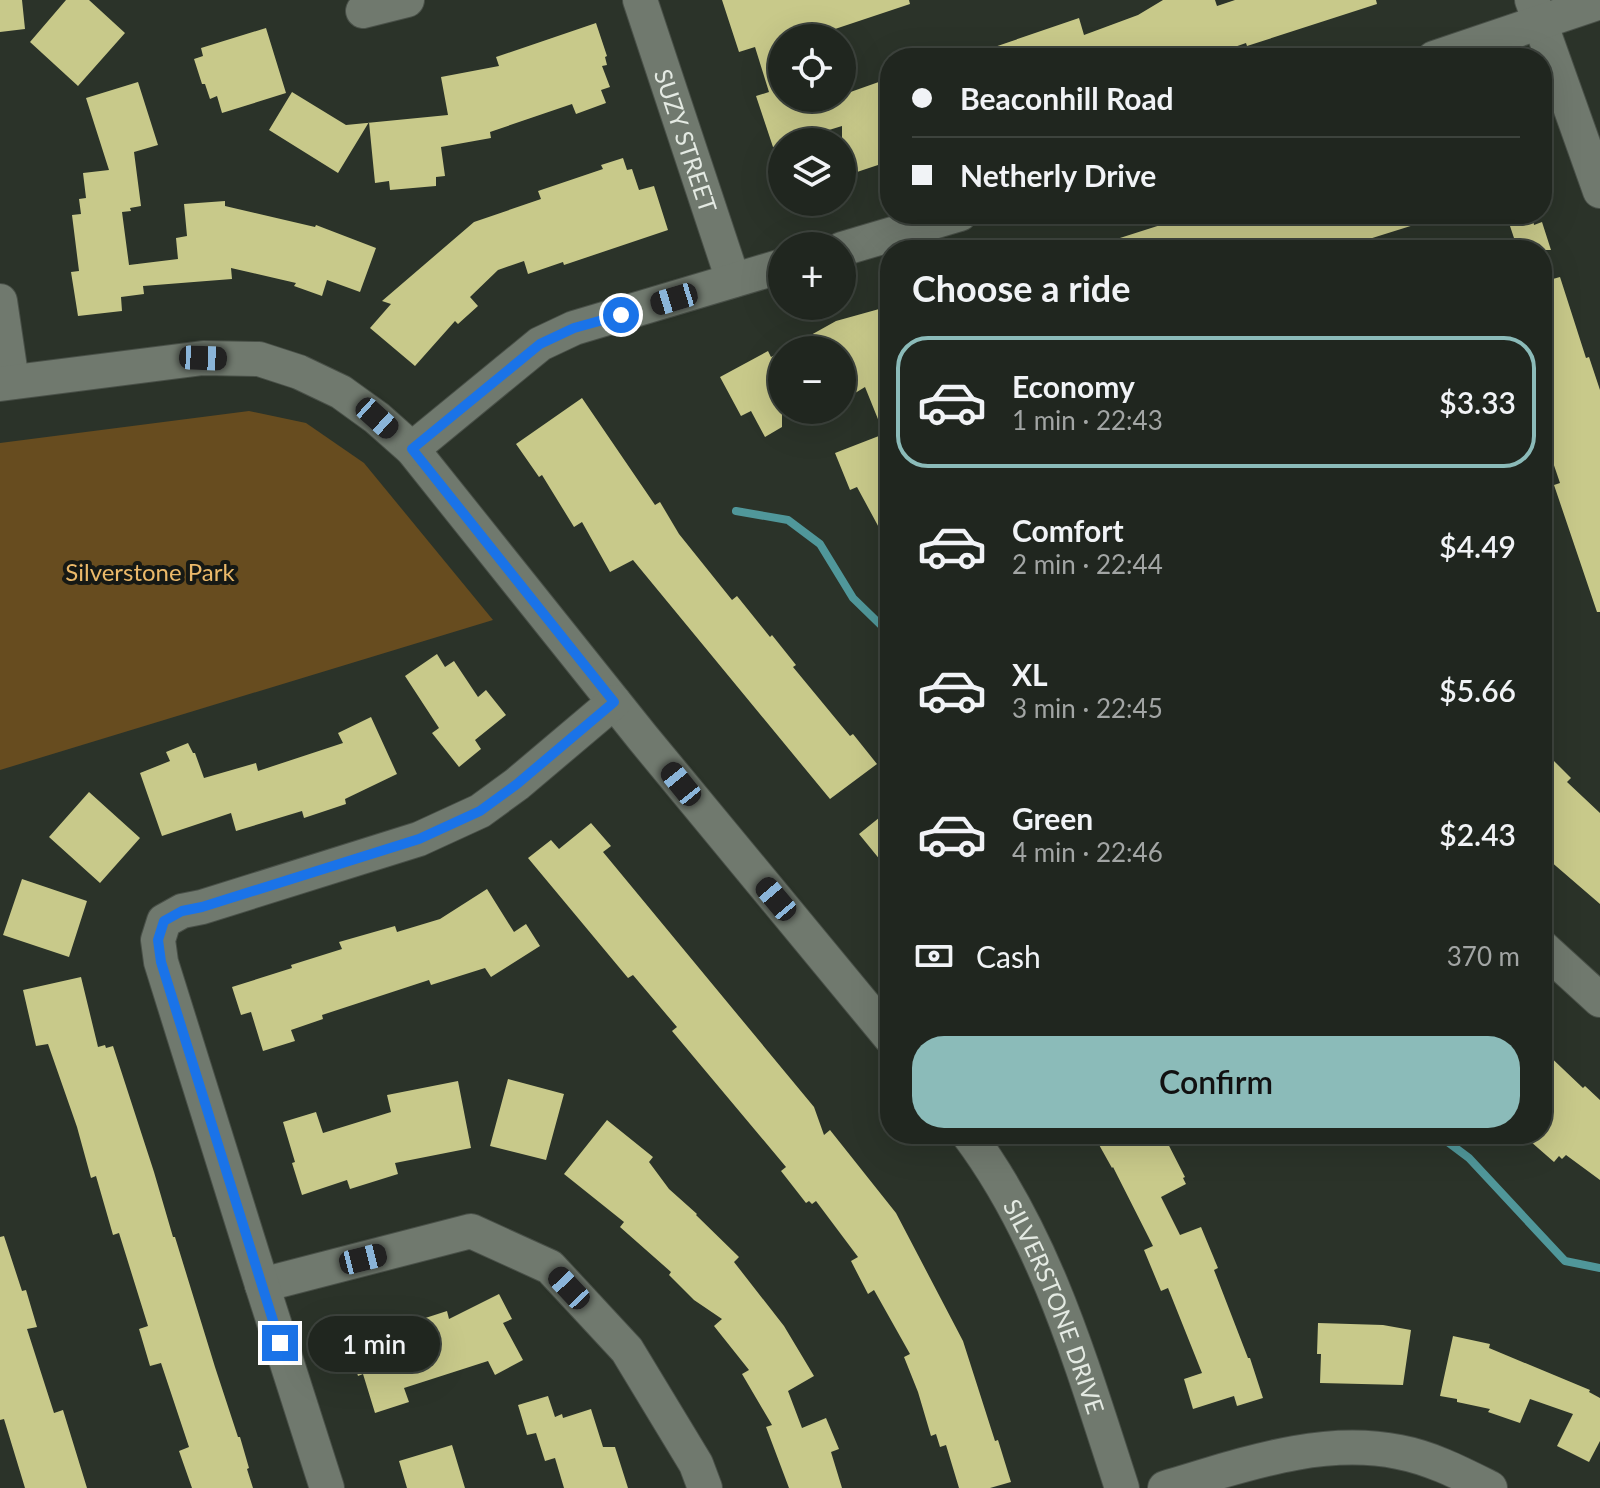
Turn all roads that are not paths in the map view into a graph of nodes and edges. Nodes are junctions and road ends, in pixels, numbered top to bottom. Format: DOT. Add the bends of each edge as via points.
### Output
graph roads {
  1 [pos="407,0"];
  2 [pos="640,0"];
  3 [pos="1600,2"];
  4 [pos="363,11"];
  5 [pos="1536,12"];
  6 [pos="1456,48"];
  7 [pos="1549,48"];
  8 [pos="1552,57"];
  9 [pos="1600,191"];
  10 [pos="943,224"];
  11 [pos="917,240"];
  12 [pos="880,244"];
  13 [pos="856,247"];
  14 [pos="768,270"];
  15 [pos="733,280"];
  16 [pos="0,301"];
  17 [pos="6,383"];
  18 [pos="412,449"];
  19 [pos="614,702"];
  20 [pos="1552,956"];
  21 [pos="1600,1000"];
  22 [pos="880,1025"];
  23 [pos="975,1144"];
  24 [pos="262,1285"];
  25 [pos="327,1488"];
  26 [pos="705,1488"];
  27 [pos="1122,1488"];
  28 [pos="1165,1488"];
  29 [pos="1490,1488"];
  1 -- 4 [label="street"];
  2 -- 15 [label="street, SUZY STREET"];
  3 -- 5 [label="street"];
  5 -- 6 [label="street"];
  5 -- 7 [label="street"];
  8 -- 9 [label="street"];
  10 -- 11 [label="street"];
  12 -- 13 [label="street"];
  14 -- 15 [label="street"];
  15 -- 18 [label="street" via="574,328 540,344"];
  16 -- 17 [label="street"];
  17 -- 18 [label="street" via="203,358 259,359 341,392"];
  18 -- 19 [label="street"];
  19 -- 22 [label="street"];
  19 -- 24 [label="street" via="480,811 419,839 182,911 164,921 158,940 161,962"];
  20 -- 21 [label="street"];
  23 -- 27 [label="street, SILVERSTONE DRIVE" via="1024,1225 1061,1307"];
  24 -- 25 [label="street"];
  24 -- 26 [label="street" via="471,1231 550,1267 627,1350"];
  28 -- 29 [label="street" via="1280,1455 1342,1447 1398,1452 1445,1465"];
}
